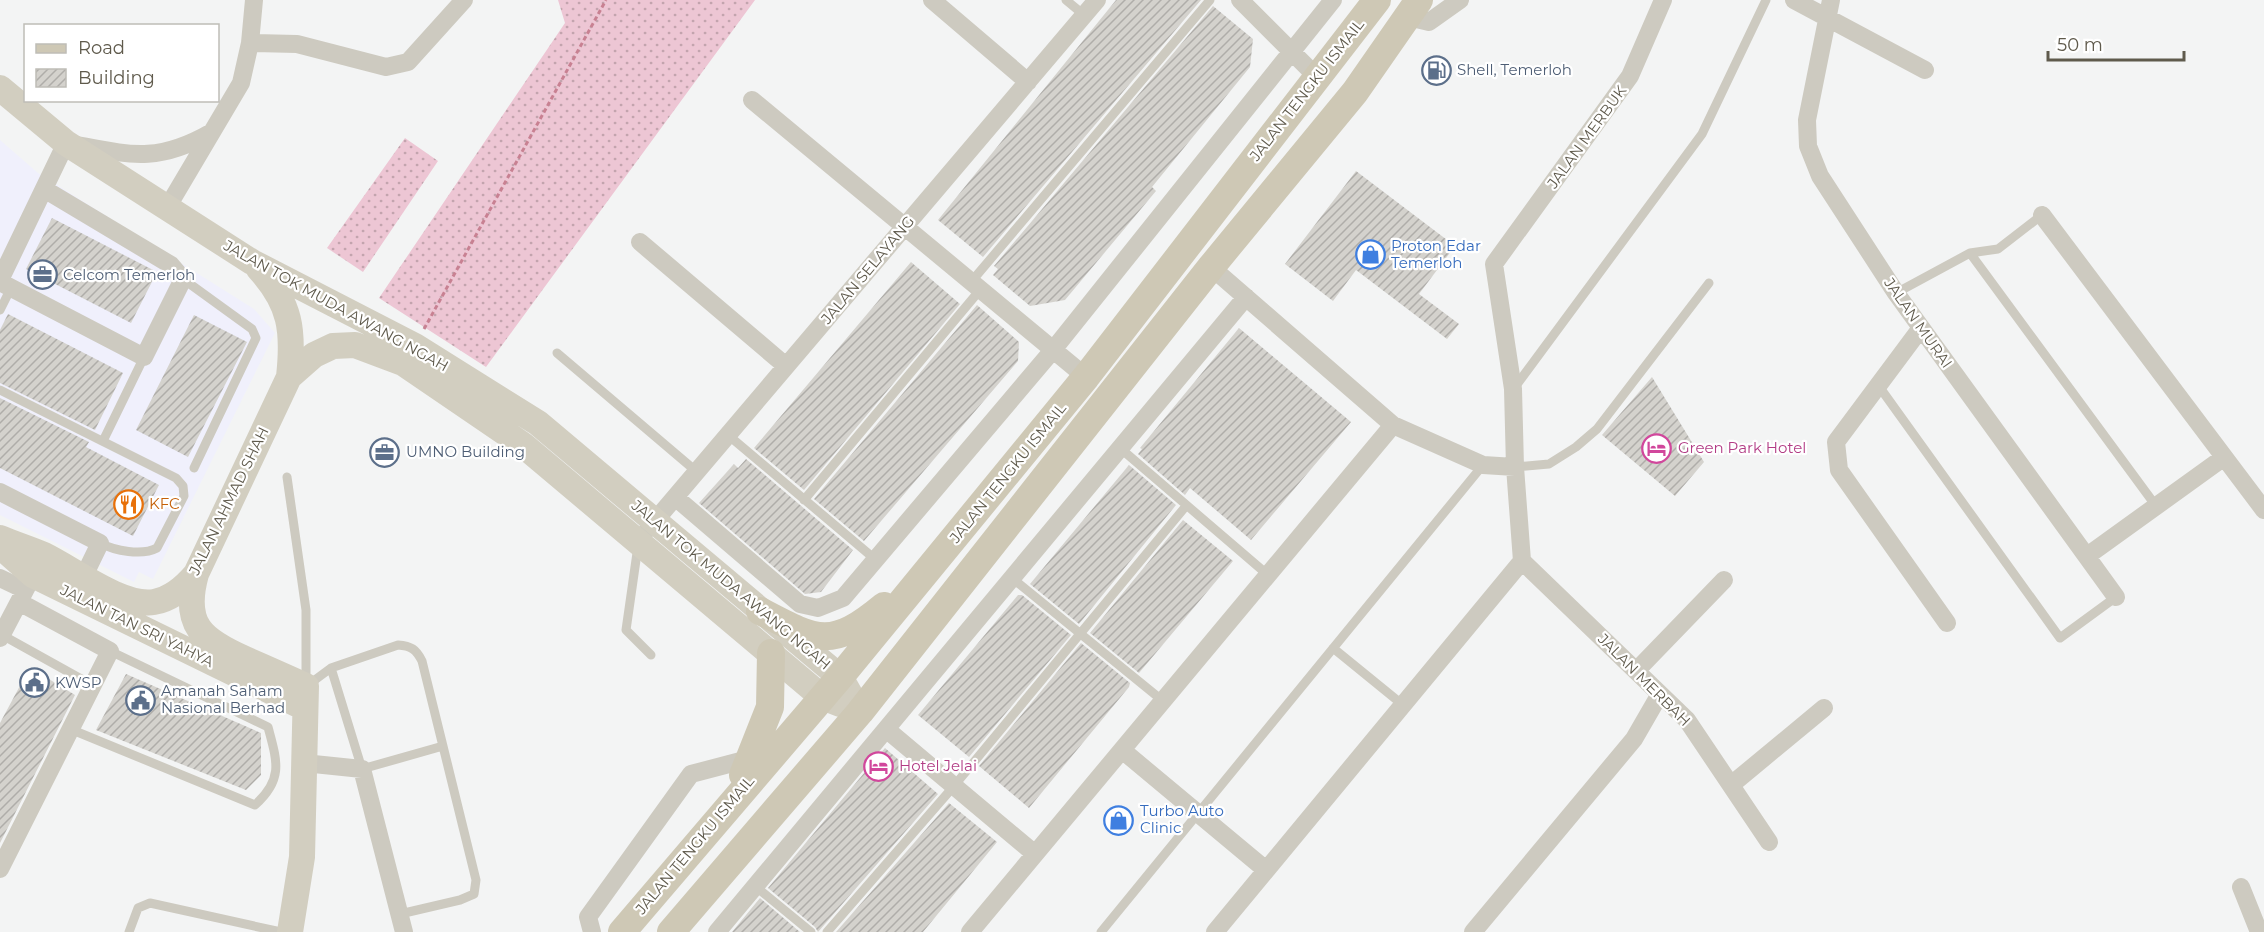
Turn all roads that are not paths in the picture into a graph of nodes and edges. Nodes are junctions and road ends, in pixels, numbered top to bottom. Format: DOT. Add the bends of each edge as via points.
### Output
graph roads {
  1 [pos="254,0"];
  2 [pos="464,0"];
  3 [pos="932,0"];
  4 [pos="1066,0"];
  5 [pos="1097,0"];
  6 [pos="1210,0"];
  7 [pos="1240,0"];
  8 [pos="1333,0"];
  9 [pos="1377,0"];
  10 [pos="1460,0"];
  11 [pos="1663,0"];
  12 [pos="1766,0"];
  13 [pos="1794,0"];
  14 [pos="1831,0"];
  15 [pos="1413,8"];
  16 [pos="1084,15"];
  17 [pos="1825,18"];
  18 [pos="250,43"];
  19 [pos="1291,51"];
  20 [pos="1925,70"];
  21 [pos="1317,77"];
  22 [pos="1028,82"];
  23 [pos="0,88"];
  24 [pos="752,100"];
  25 [pos="212,132"];
  26 [pos="66,143"];
  27 [pos="44,189"];
  28 [pos="167,208"];
  29 [pos="2042,215"];
  30 [pos="905,227"];
  31 [pos="640,242"];
  32 [pos="1970,253"];
  33 [pos="252,262"];
  34 [pos="1211,267"];
  35 [pos="183,279"];
  36 [pos="1709,283"];
  37 [pos="4,284"];
  38 [pos="976,286"];
  39 [pos="1896,293"];
  40 [pos="1246,297"];
  41 [pos="0,310"];
  42 [pos="1921,328"];
  43 [pos="1053,350"];
  44 [pos="557,353"];
  45 [pos="144,357"];
  46 [pos="786,366"];
  47 [pos="289,377"];
  48 [pos="1086,377"];
  49 [pos="1878,385"];
  50 [pos="1514,389"];
  51 [pos="0,390"];
  52 [pos="1392,425"];
  53 [pos="728,435"];
  54 [pos="102,441"];
  55 [pos="1120,448"];
  56 [pos="2223,458"];
  57 [pos="1483,465"];
  58 [pos="1515,466"];
  59 [pos="194,468"];
  60 [pos="697,472"];
  61 [pos="287,477"];
  62 [pos="0,492"];
  63 [pos="675,497"];
  64 [pos="804,500"];
  65 [pos="982,504"];
  66 [pos="1186,506"];
  67 [pos="2156,506"];
  68 [pos="2264,510"];
  69 [pos="656,520"];
  70 [pos="1010,525"];
  71 [pos="0,538"];
  72 [pos="638,541"];
  73 [pos="100,543"];
  74 [pos="0,546"];
  75 [pos="2087,556"];
  76 [pos="876,560"];
  77 [pos="1522,561"];
  78 [pos="930,569"];
  79 [pos="196,574"];
  80 [pos="1268,575"];
  81 [pos="84,576"];
  82 [pos="0,578"];
  83 [pos="1012,578"];
  84 [pos="1724,580"];
  85 [pos="26,589"];
  86 [pos="2116,597"];
  87 [pos="760,611"];
  88 [pos="1947,623"];
  89 [pos="1080,633"];
  90 [pos="1,636"];
  91 [pos="1333,648"];
  92 [pos="110,651"];
  93 [pos="771,653"];
  94 [pos="651,655"];
  95 [pos="331,668"];
  96 [pos="1635,671"];
  97 [pos="92,685"];
  98 [pos="831,687"];
  99 [pos="1660,694"];
  100 [pos="306,697"];
  101 [pos="1163,701"];
  102 [pos="1402,705"];
  103 [pos="1824,708"];
  104 [pos="860,712"];
  105 [pos="70,729"];
  106 [pos="886,729"];
  107 [pos="443,746"];
  108 [pos="1122,750"];
  109 [pos="752,758"];
  110 [pos="291,763"];
  111 [pos="362,769"];
  112 [pos="1731,785"];
  113 [pos="954,786"];
  114 [pos="724,811"];
  115 [pos="1198,813"];
  116 [pos="1769,842"];
  117 [pos="1035,854"];
  118 [pos="731,861"];
  119 [pos="0,869"];
  120 [pos="1266,870"];
  121 [pos="755,886"];
  122 [pos="2241,887"];
  123 [pos="656,892"];
  124 [pos="402,923"];
  125 [pos="979,929"];
  126 [pos="129,932"];
  127 [pos="281,932"];
  128 [pos="290,932"];
  129 [pos="592,932"];
  130 [pos="622,932"];
  131 [pos="671,932"];
  132 [pos="717,932"];
  133 [pos="812,932"];
  134 [pos="827,932"];
  135 [pos="1101,932"];
  136 [pos="1215,932"];
  137 [pos="1473,932"];
  138 [pos="2259,932"];
  1 -- 18 [label="street"];
  2 -- 18 [label="street" via="408,62 386,67 297,44"];
  3 -- 22 [label="street"];
  4 -- 16 [label="lane"];
  5 -- 16 [label="street, JALAN SELAYANG"];
  6 -- 38 [label="lane"];
  7 -- 19 [label="street"];
  8 -- 19 [label="street"];
  9 -- 21 [label="main road, JALAN TENGKU ISMAIL"];
  10 -- 15 [label="street" via="1429,22"];
  11 -- 50 [label="street, JALAN MERBUK" via="1630,76 1494,264"];
  12 -- 50 [label="lane" via="1702,134"];
  13 -- 17 [label="street"];
  14 -- 17 [label="street, JALAN MURAI"];
  15 -- 34 [label="main road" via="1355,92"];
  16 -- 22 [label="street, JALAN SELAYANG"];
  17 -- 20 [label="street"];
  17 -- 39 [label="street, JALAN MURAI" via="1807,120 1808,146 1820,176"];
  18 -- 25 [label="street" via="241,83"];
  19 -- 21 [label="street"];
  19 -- 43 [label="street"];
  21 -- 48 [label="main road, JALAN TENGKU ISMAIL"];
  22 -- 30 [label="street, JALAN SELAYANG"];
  23 -- 26 [label="main road, JALAN TOK MUDA AWANG NGAH"];
  24 -- 30 [label="street"];
  25 -- 26 [label="street" via="192,144 159,153 131,155"];
  25 -- 28 [label="street"];
  26 -- 27 [label="street"];
  26 -- 28 [label="main road, JALAN TOK MUDA AWANG NGAH"];
  27 -- 35 [label="street" via="171,265"];
  27 -- 37 [label="street"];
  28 -- 33 [label="main road, JALAN TOK MUDA AWANG NGAH"];
  29 -- 32 [label="lane" via="1998,249"];
  29 -- 56 [label="street"];
  30 -- 38 [label="street"];
  30 -- 46 [label="street, JALAN SELAYANG"];
  31 -- 46 [label="street"];
  32 -- 39 [label="lane"];
  32 -- 67 [label="lane"];
  33 -- 47 [label="main road, JALAN AHMAD SHAH" via="273,284 290,324"];
  33 -- 69 [label="main road, JALAN TOK MUDA AWANG NGAH" via="415,346 538,423"];
  34 -- 40 [label="street"];
  34 -- 70 [label="main road"];
  35 -- 45 [label="street"];
  35 -- 59 [label="lane" via="252,330 256,338"];
  36 -- 58 [label="lane" via="1597,429 1549,464"];
  37 -- 41 [label="lane"];
  37 -- 45 [label="street"];
  38 -- 43 [label="street"];
  38 -- 64 [label="lane"];
  39 -- 42 [label="street, JALAN MURAI"];
  40 -- 52 [label="street"];
  40 -- 55 [label="street"];
  42 -- 49 [label="street"];
  42 -- 75 [label="street, JALAN MURAI"];
  43 -- 48 [label="street"];
  43 -- 76 [label="street"];
  44 -- 60 [label="lane"];
  45 -- 54 [label="lane"];
  46 -- 53 [label="street, JALAN SELAYANG"];
  47 -- 72 [label="main road, JALAN TOK MUDA AWANG NGAH" via="314,355 333,346 355,345 403,363 523,445"];
  47 -- 79 [label="main road, JALAN AHMAD SHAH"];
  48 -- 65 [label="main road, JALAN TENGKU ISMAIL"];
  49 -- 86 [label="lane" via="2060,638"];
  49 -- 88 [label="street" via="1836,442 1839,470"];
  50 -- 58 [label="street"];
  51 -- 54 [label="lane"];
  52 -- 57 [label="street"];
  52 -- 80 [label="street"];
  53 -- 60 [label="street, JALAN SELAYANG"];
  53 -- 64 [label="lane"];
  54 -- 73 [label="lane" via="176,478 183,486 184,496 159,545 153,549 116,549"];
  55 -- 66 [label="lane"];
  55 -- 83 [label="street"];
  56 -- 67 [label="street"];
  56 -- 68 [label="street"];
  57 -- 58 [label="street"];
  57 -- 91 [label="lane"];
  58 -- 77 [label="street"];
  60 -- 63 [label="street, JALAN SELAYANG"];
  61 -- 100 [label="lane" via="306,610"];
  62 -- 73 [label="street"];
  63 -- 69 [label="street, JALAN SELAYANG"];
  63 -- 76 [label="street" via="800,604 818,608 843,598"];
  64 -- 76 [label="lane"];
  65 -- 70 [label="main road"];
  65 -- 78 [label="main road, JALAN TENGKU ISMAIL"];
  66 -- 80 [label="lane"];
  66 -- 89 [label="lane"];
  67 -- 75 [label="street"];
  69 -- 72 [label="street, JALAN SELAYANG"];
  69 -- 87 [label="main road, JALAN TOK MUDA AWANG NGAH"];
  70 -- 104 [label="main road"];
  71 -- 81 [label="main road, JALAN AHMAD SHAH"];
  72 -- 93 [label="main road, JALAN TOK MUDA AWANG NGAH"];
  72 -- 94 [label="lane" via="626,630"];
  73 -- 81 [label="street"];
  74 -- 85 [label="main road"];
  75 -- 86 [label="street, JALAN MURAI"];
  77 -- 96 [label="street, JALAN MERBAH"];
  77 -- 102 [label="street"];
  78 -- 87 [label="main road" via="860,626 833,636 806,635"];
  78 -- 98 [label="main road, JALAN TENGKU ISMAIL"];
  79 -- 81 [label="main road, JALAN AHMAD SHAH" via="184,588 154,602 123,597"];
  79 -- 100 [label="main road, JALAN TAN SRI YAHYA" via="191,609 205,637"];
  80 -- 101 [label="street"];
  82 -- 85 [label="street"];
  83 -- 89 [label="lane"];
  83 -- 106 [label="street"];
  84 -- 96 [label="street"];
  85 -- 90 [label="street"];
  85 -- 92 [label="street"];
  85 -- 100 [label="main road, JALAN TAN SRI YAHYA"];
  87 -- 98 [label="main road, JALAN TOK MUDA AWANG NGAH"];
  89 -- 101 [label="lane"];
  89 -- 113 [label="lane"];
  90 -- 97 [label="lane"];
  91 -- 102 [label="lane"];
  91 -- 115 [label="lane"];
  92 -- 97 [label="street"];
  92 -- 110 [label="lane" via="268,727"];
  93 -- 98 [label="main road, JALAN TOK MUDA AWANG NGAH"];
  93 -- 109 [label="main road" via="770,707"];
  95 -- 100 [label="lane"];
  95 -- 107 [label="lane" via="398,645 417,651"];
  95 -- 111 [label="lane"];
  96 -- 99 [label="street, JALAN MERBAH"];
  97 -- 105 [label="street"];
  98 -- 104 [label="main road, JALAN TOK MUDA AWANG NGAH"];
  98 -- 114 [label="main road, JALAN TENGKU ISMAIL"];
  99 -- 112 [label="street, JALAN MERBAH" via="1687,720"];
  99 -- 137 [label="street" via="1634,739"];
  100 -- 110 [label="main road"];
  101 -- 108 [label="street"];
  102 -- 120 [label="street"];
  103 -- 112 [label="street"];
  104 -- 118 [label="main road"];
  105 -- 110 [label="lane" via="255,805"];
  105 -- 119 [label="street"];
  106 -- 113 [label="street"];
  106 -- 121 [label="street"];
  107 -- 111 [label="lane"];
  107 -- 124 [label="lane" via="476,880 474,894"];
  108 -- 115 [label="street"];
  108 -- 117 [label="street"];
  109 -- 114 [label="main road"];
  109 -- 129 [label="street" via="692,774 588,917"];
  110 -- 111 [label="street"];
  110 -- 128 [label="main road" via="302,857"];
  111 -- 124 [label="street"];
  112 -- 116 [label="street, JALAN MERBAH"];
  113 -- 117 [label="street"];
  113 -- 134 [label="lane"];
  114 -- 123 [label="main road, JALAN TENGKU ISMAIL"];
  115 -- 120 [label="street"];
  115 -- 135 [label="lane"];
  117 -- 125 [label="street"];
  118 -- 123 [label="main road" via="717,852 706,852"];
  118 -- 131 [label="main road"];
  120 -- 136 [label="street"];
  121 -- 132 [label="street"];
  121 -- 133 [label="lane"];
  122 -- 138 [label="street"];
  123 -- 130 [label="main road, JALAN TENGKU ISMAIL"];
  126 -- 127 [label="lane" via="138,908 150,903"];
}
